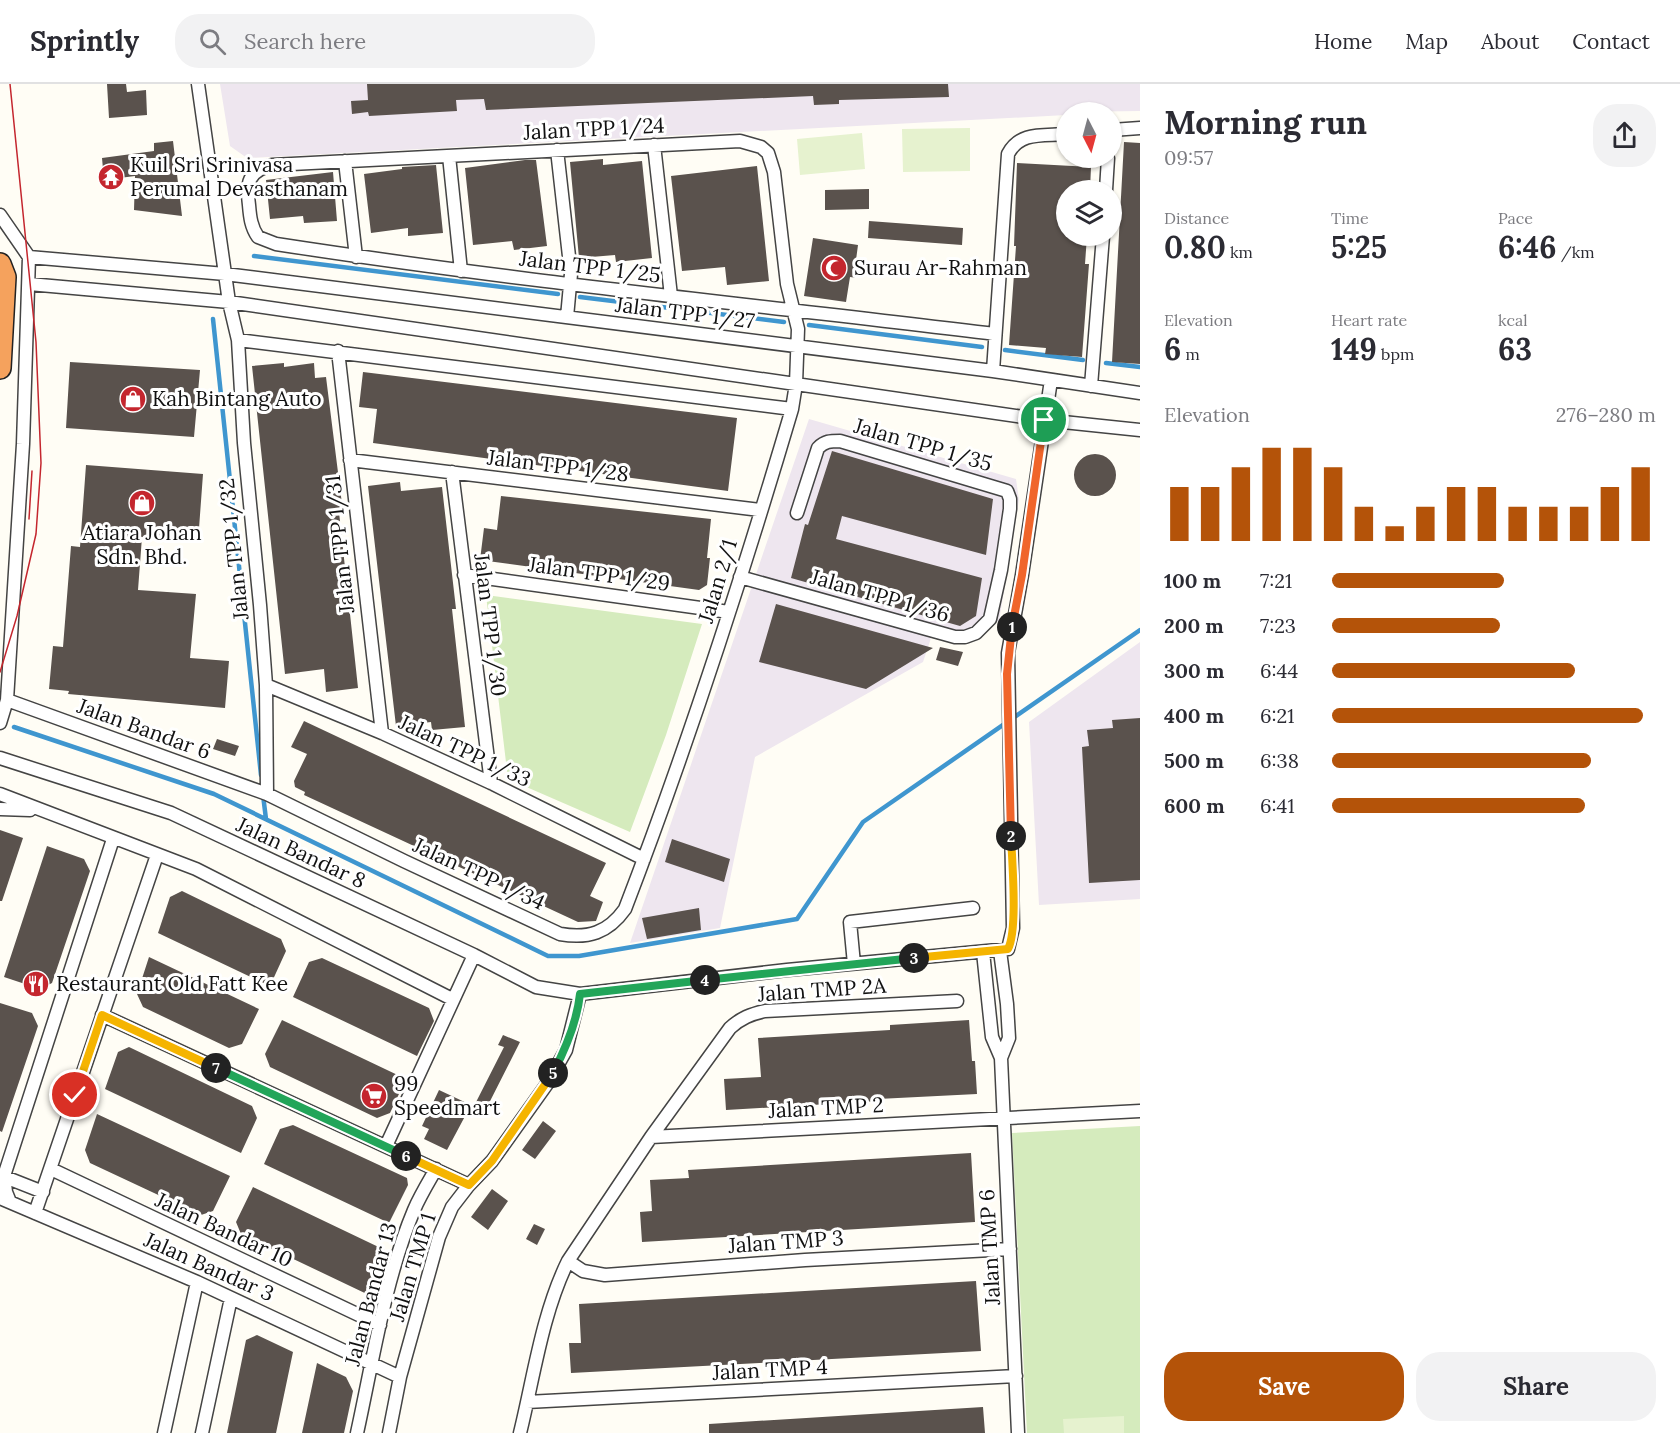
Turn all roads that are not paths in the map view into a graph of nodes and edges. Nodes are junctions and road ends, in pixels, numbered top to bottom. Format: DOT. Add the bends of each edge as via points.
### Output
graph roads {
  1 [pos="198,84"];
  2 [pos="1140,128"];
  3 [pos="1122,129"];
  4 [pos="1056,135"];
  5 [pos="654,145"];
  6 [pos="557,150"];
  7 [pos="449,156"];
  8 [pos="345,161"];
  9 [pos="260,168"];
  10 [pos="0,215"];
  11 [pos="1102,246"];
  12 [pos="356,256"];
  13 [pos="29,257"];
  14 [pos="0,264"];
  15 [pos="460,271"];
  16 [pos="225,274"];
  17 [pos="29,284"];
  18 [pos="570,284"];
  19 [pos="671,296"];
  20 [pos="229,302"];
  21 [pos="792,309"];
  22 [pos="567,317"];
  23 [pos="995,334"];
  24 [pos="238,340"];
  25 [pos="798,346"];
  26 [pos="338,351"];
  27 [pos="0,368"];
  28 [pos="993,371"];
  29 [pos="1051,380"];
  30 [pos="796,384"];
  31 [pos="1091,386"];
  32 [pos="1140,393"];
  33 [pos="792,409"];
  34 [pos="1044,420"];
  35 [pos="1140,430"];
  36 [pos="350,460"];
  37 [pos="452,472"];
  38 [pos="760,510"];
  39 [pos="797,513"];
  40 [pos="1001,570"];
  41 [pos="464,575"];
  42 [pos="740,577"];
  43 [pos="729,612"];
  44 [pos="266,685"];
  45 [pos="7,700"];
  46 [pos="1,719"];
  47 [pos="382,733"];
  48 [pos="0,758"];
  49 [pos="491,783"];
  50 [pos="0,794"];
  51 [pos="267,794"];
  52 [pos="0,809"];
  53 [pos="37,810"];
  54 [pos="113,839"];
  55 [pos="157,855"];
  56 [pos="644,859"];
  57 [pos="973,908"];
  58 [pos="1000,951"];
  59 [pos="983,952"];
  60 [pos="474,955"];
  61 [pos="854,964"];
  62 [pos="580,994"];
  63 [pos="452,999"];
  64 [pos="957,1001"];
  65 [pos="102,1015"];
  66 [pos="1001,1058"];
  67 [pos="1140,1111"];
  68 [pos="1003,1118"];
  69 [pos="651,1137"];
  70 [pos="386,1146"];
  71 [pos="51,1169"];
  72 [pos="436,1169"];
  73 [pos="2,1176"];
  74 [pos="469,1185"];
  75 [pos="44,1192"];
  76 [pos="5,1200"];
  77 [pos="35,1213"];
  78 [pos="1010,1249"];
  79 [pos="568,1261"];
  80 [pos="197,1282"];
  81 [pos="231,1298"];
  82 [pos="380,1325"];
  83 [pos="372,1364"];
  84 [pos="1016,1376"];
  85 [pos="400,1377"];
  86 [pos="527,1402"];
  87 [pos="164,1433"];
  88 [pos="202,1433"];
  89 [pos="357,1433"];
  90 [pos="388,1433"];
  91 [pos="520,1433"];
  92 [pos="1018,1433"];
  1 -- 16 [label="street, Jalan TPP 1/32"];
  2 -- 3 [label="street"];
  4 -- 23 [label="street" via="1022,137 1008,154"];
  5 -- 6 [label="street, Jalan TPP 1/24"];
  5 -- 19 [label="street"];
  5 -- 21 [label="street, Jalan TPP 1/24" via="740,141 768,153 774,172"];
  6 -- 7 [label="street, Jalan TPP 1/24"];
  6 -- 18 [label="street"];
  7 -- 8 [label="street, Jalan TPP 1/24"];
  7 -- 15 [label="street"];
  8 -- 9 [label="street, Jalan TPP 1/24"];
  8 -- 12 [label="street"];
  9 -- 12 [label="street, Jalan TPP 1/25" via="247,189 250,222 258,237 276,244"];
  10 -- 13 [label="street"];
  11 -- 31 [label="street"];
  12 -- 15 [label="street, Jalan TPP 1/25"];
  13 -- 16 [label="street, Jalan TPP 1/27"];
  13 -- 17 [label="street"];
  14 -- 27 [label="highway" via="5,277"];
  15 -- 18 [label="street, Jalan TPP 1/25"];
  16 -- 20 [label="street, Jalan TPP 1/32"];
  16 -- 22 [label="street, Jalan TPP 1/27"];
  17 -- 20 [label="street"];
  17 -- 45 [label="street"];
  18 -- 19 [label="street, Jalan TPP 1/25"];
  18 -- 22 [label="street"];
  19 -- 21 [label="street, Jalan TPP 1/25"];
  20 -- 24 [label="street, Jalan TPP 1/32"];
  20 -- 30 [label="street"];
  21 -- 23 [label="street, Jalan TPP 1/25"];
  21 -- 25 [label="street, Jalan 2/1"];
  22 -- 25 [label="street, Jalan TPP 1/27"];
  23 -- 28 [label="street"];
  24 -- 26 [label="street"];
  24 -- 44 [label="street, Jalan TPP 1/32"];
  25 -- 28 [label="street, Jalan TPP 1/27"];
  25 -- 30 [label="street, Jalan 2/1"];
  26 -- 33 [label="street"];
  26 -- 36 [label="street, Jalan TPP 1/31"];
  28 -- 29 [label="street, Jalan TPP 1/27"];
  29 -- 31 [label="street, Jalan TPP 1/27"];
  29 -- 34 [label="street"];
  30 -- 33 [label="street, Jalan 2/1"];
  30 -- 34 [label="street"];
  31 -- 32 [label="street, Jalan TPP 1/27"];
  33 -- 38 [label="street, Jalan 2/1"];
  34 -- 35 [label="street"];
  34 -- 58 [label="street" via="1008,653 1013,928 1011,944"];
  36 -- 37 [label="street, Jalan TPP 1/28"];
  36 -- 47 [label="street, Jalan TPP 1/31"];
  37 -- 38 [label="street, Jalan TPP 1/28"];
  37 -- 41 [label="street, Jalan TPP 1/30"];
  38 -- 42 [label="street, Jalan 2/1"];
  39 -- 40 [label="street, Jalan TPP 1/35" via="818,448 824,442 840,441 1007,491 1010,509"];
  40 -- 42 [label="street, Jalan TPP 1/36" via="990,619 976,633 965,637"];
  41 -- 43 [label="street, Jalan TPP 1/29"];
  41 -- 49 [label="street, Jalan TPP 1/30"];
  42 -- 43 [label="street, Jalan 2/1"];
  43 -- 56 [label="street, Jalan 2/1"];
  44 -- 47 [label="street, Jalan TPP 1/33"];
  44 -- 51 [label="street, Jalan TPP 1/32"];
  45 -- 46 [label="street"];
  45 -- 51 [label="street, Jalan Bandar 6"];
  47 -- 49 [label="street, Jalan TPP 1/33"];
  48 -- 60 [label="street, Jalan Bandar 8" via="171,813"];
  49 -- 56 [label="street, Jalan TPP 1/33"];
  50 -- 53 [label="street"];
  51 -- 56 [label="street, Jalan TPP 1/34" via="465,890 573,936 602,931 616,921 625,909"];
  52 -- 53 [label="street"];
  53 -- 54 [label="street"];
  54 -- 55 [label="street"];
  54 -- 73 [label="street"];
  55 -- 63 [label="street" via="249,894"];
  55 -- 65 [label="street"];
  57 -- 61 [label="street" via="850,922"];
  58 -- 59 [label="street"];
  58 -- 66 [label="street, Jalan TMP 6" via="1009,1038"];
  59 -- 61 [label="street"];
  59 -- 66 [label="street, Jalan TMP 6" via="992,1037"];
  60 -- 62 [label="street, Jalan Bandar 8" via="536,987"];
  60 -- 63 [label="street"];
  61 -- 62 [label="street"];
  62 -- 74 [label="street, Jalan TMP 1" via="566,1050 547,1084 492,1161"];
  63 -- 70 [label="street"];
  64 -- 69 [label="street, Jalan TMP 2A" via="765,1011 739,1019"];
  65 -- 70 [label="street"];
  65 -- 71 [label="street"];
  66 -- 68 [label="street, Jalan TMP 6"];
  67 -- 68 [label="street, Jalan TMP 2"];
  68 -- 69 [label="street, Jalan TMP 2"];
  68 -- 78 [label="street, Jalan TMP 6"];
  69 -- 79 [label="street"];
  70 -- 72 [label="street"];
  71 -- 75 [label="street"];
  71 -- 82 [label="street, Jalan Bandar 10"];
  72 -- 74 [label="street"];
  72 -- 82 [label="street, Jalan Bandar 13" via="414,1208"];
  73 -- 75 [label="street"];
  73 -- 76 [label="street"];
  74 -- 85 [label="street, Jalan TMP 1" via="452,1207 440,1237"];
  75 -- 77 [label="street"];
  76 -- 77 [label="street, Jalan Bandar 3"];
  77 -- 80 [label="street, Jalan Bandar 3"];
  78 -- 79 [label="street, Jalan TMP 3" via="605,1275 583,1271"];
  78 -- 84 [label="street, Jalan TMP 6"];
  79 -- 86 [label="street" via="550,1307"];
  80 -- 81 [label="street, Jalan Bandar 3"];
  80 -- 87 [label="street"];
  81 -- 83 [label="street, Jalan Bandar 3"];
  81 -- 88 [label="street"];
  82 -- 83 [label="street, Jalan Bandar 13"];
  83 -- 85 [label="street, Jalan Bandar 3"];
  83 -- 89 [label="street, Jalan Bandar 13"];
  84 -- 86 [label="street, Jalan TMP 4"];
  84 -- 92 [label="street, Jalan TMP 6"];
  85 -- 90 [label="street, Jalan TMP 1"];
  86 -- 91 [label="street"];
}
